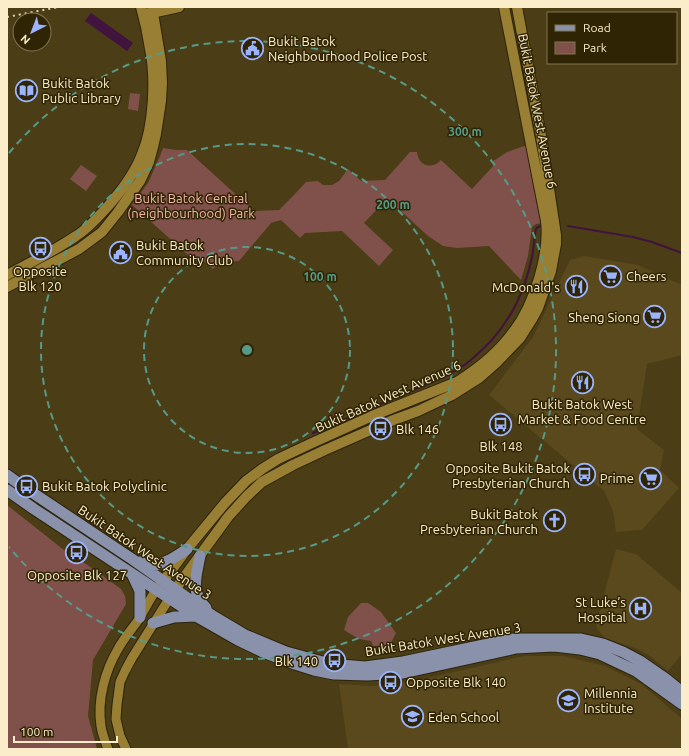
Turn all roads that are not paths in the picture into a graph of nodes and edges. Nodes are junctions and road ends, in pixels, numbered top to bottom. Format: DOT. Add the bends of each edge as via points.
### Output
graph roads {
  1 [pos="179,7"];
  2 [pos="504,7"];
  3 [pos="517,7"];
  4 [pos="147,10"];
  5 [pos="7,276"];
  6 [pos="7,287"];
  7 [pos="7,474"];
  8 [pos="7,490"];
  9 [pos="187,549"];
  10 [pos="200,556"];
  11 [pos="132,559"];
  12 [pos="132,573"];
  13 [pos="163,580"];
  14 [pos="175,589"];
  15 [pos="156,590"];
  16 [pos="169,599"];
  17 [pos="196,616"];
  18 [pos="213,616"];
  19 [pos="140,617"];
  20 [pos="153,623"];
  21 [pos="682,692"];
  22 [pos="682,704"];
  23 [pos="108,749"];
  24 [pos="126,749"];
  1 -- 4 [label="main road"];
  2 -- 9 [label="main road, Bukit Batok West Avenue 6" via="547,228 538,282 523,318 515,331 492,355 457,382 372,416 278,459 262,469 232,494"];
  3 -- 10 [label="main road, Bukit Batok West Avenue 6" via="556,234 551,271 532,319 520,338 500,359 464,388 418,411 325,450 262,482 235,509"];
  4 -- 5 [label="main road" via="152,104 149,132 134,171 117,196 92,224 77,236"];
  4 -- 6 [label="main road" via="161,61 162,83 156,134 149,162 140,181 102,232 79,249"];
  7 -- 11 [label="main road, Bukit Batok West Avenue 3"];
  8 -- 12 [label="main road, Bukit Batok West Avenue 3"];
  9 -- 11 [label="main road" via="163,563 147,565"];
  9 -- 13 [label="main road, Bukit Batok West Avenue 6"];
  10 -- 14 [label="main road, Bukit Batok West Avenue 6"];
  10 -- 18 [label="main road" via="195,580 196,589 201,602"];
  11 -- 13 [label="main road, Bukit Batok West Avenue 3"];
  12 -- 15 [label="main road, Bukit Batok West Avenue 3"];
  12 -- 19 [label="main road" via="140,591"];
  13 -- 14 [label="main road, Bukit Batok West Avenue 3"];
  13 -- 15 [label="main road, Bukit Batok West Avenue 6"];
  14 -- 16 [label="main road, Bukit Batok West Avenue 6"];
  14 -- 18 [label="main road, Bukit Batok West Avenue 3"];
  15 -- 16 [label="main road, Bukit Batok West Avenue 3"];
  15 -- 19 [label="street, Bukit Batok West Avenue 6"];
  16 -- 17 [label="main road, Bukit Batok West Avenue 3"];
  16 -- 20 [label="street, Bukit Batok West Avenue 6"];
  17 -- 20 [label="main road" via="174,617"];
  17 -- 22 [label="main road, Bukit Batok West Avenue 3" via="263,652 326,673 403,673 516,648 554,646 580,649 600,654 636,671"];
  18 -- 21 [label="main road, Bukit Batok West Avenue 3" via="245,635 286,652 330,664 365,667 403,662 512,639 581,639 623,652 640,661"];
  19 -- 23 [label="street, Bukit Batok West Avenue 6" via="118,649 105,680 100,717"];
  20 -- 24 [label="street, Bukit Batok West Avenue 6" via="120,682 116,718"];
}
